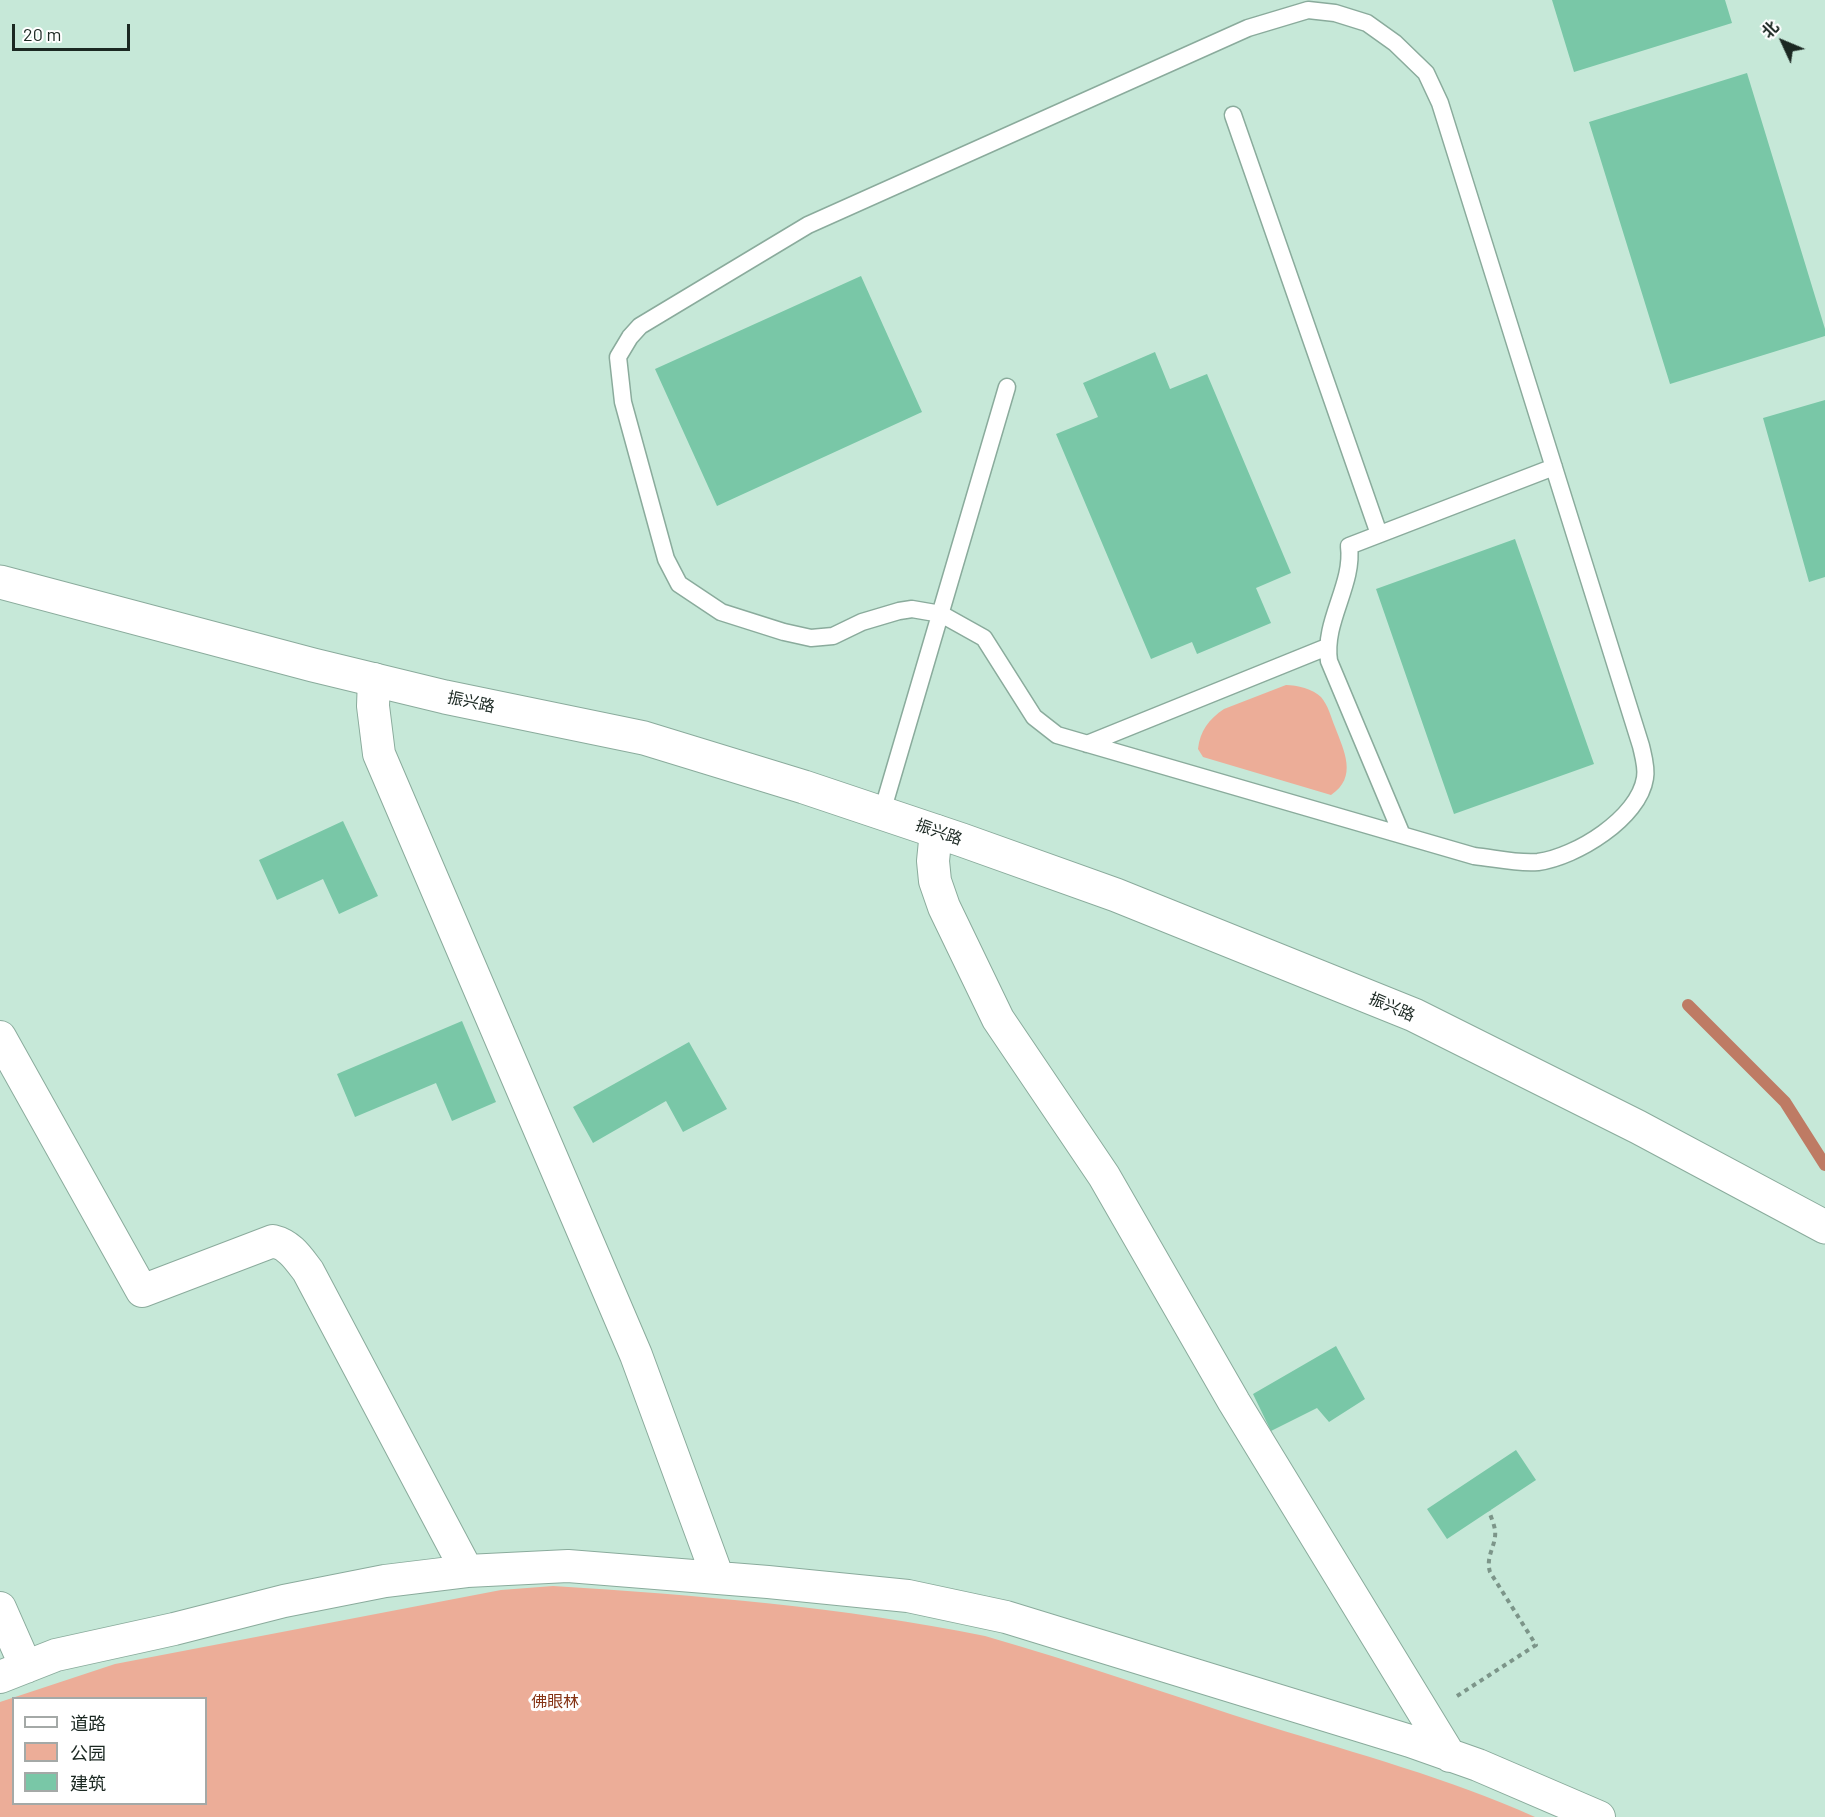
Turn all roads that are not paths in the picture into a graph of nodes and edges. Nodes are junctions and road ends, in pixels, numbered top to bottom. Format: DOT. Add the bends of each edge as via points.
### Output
graph roads {
  1 [pos="1233,115"];
  2 [pos="1007,387"];
  3 [pos="1554,467"];
  4 [pos="1379,534"];
  5 [pos="0,582"];
  6 [pos="941,614"];
  7 [pos="1327,648"];
  8 [pos="374,679"];
  9 [pos="1087,744"];
  10 [pos="882,813"];
  11 [pos="936,831"];
  12 [pos="1402,835"];
  13 [pos="0,1037"];
  14 [pos="1825,1227"];
  15 [pos="467,1571"];
  16 [pos="718,1578"];
  17 [pos="0,1608"];
  18 [pos="13,1672"];
  19 [pos="1450,1756"];
  20 [pos="1599,1817"];
  1 -- 4 [label="lane"];
  2 -- 6 [label="lane"];
  3 -- 4 [label="lane"];
  3 -- 6 [label="lane" via="1440,103 1426,73 1367,23 1335,12 1308,10 1248,28 808,225 640,326 630,337 618,357 623,402 666,559 679,584 721,612 811,638 833,636 899,611"];
  3 -- 12 [label="lane" via="1641,746 1646,776 1640,794 1609,829 1590,842 1538,862 1474,856"];
  4 -- 7 [label="lane" via="1348,546 1350,563"];
  5 -- 8 [label="street, 振兴路"];
  6 -- 9 [label="lane" via="984,638 1034,717 1046,728"];
  6 -- 10 [label="lane"];
  7 -- 9 [label="lane"];
  7 -- 12 [label="lane"];
  8 -- 10 [label="street, 振兴路" via="644,738"];
  8 -- 16 [label="street" via="379,754 636,1356"];
  9 -- 12 [label="lane"];
  10 -- 11 [label="street, 振兴路"];
  11 -- 14 [label="street, 振兴路" via="1116,895 1414,1016 1638,1127"];
  11 -- 19 [label="street" via="935,881 998,1019 1104,1176 1234,1402"];
  13 -- 15 [label="street" via="142,1291 273,1241 293,1252 308,1270"];
  15 -- 16 [label="street" via="568,1566"];
  15 -- 18 [label="street" via="386,1581 284,1601 56,1655"];
  16 -- 19 [label="street" via="908,1596 1006,1617"];
  17 -- 18 [label="street"];
  19 -- 20 [label="street"];
}
